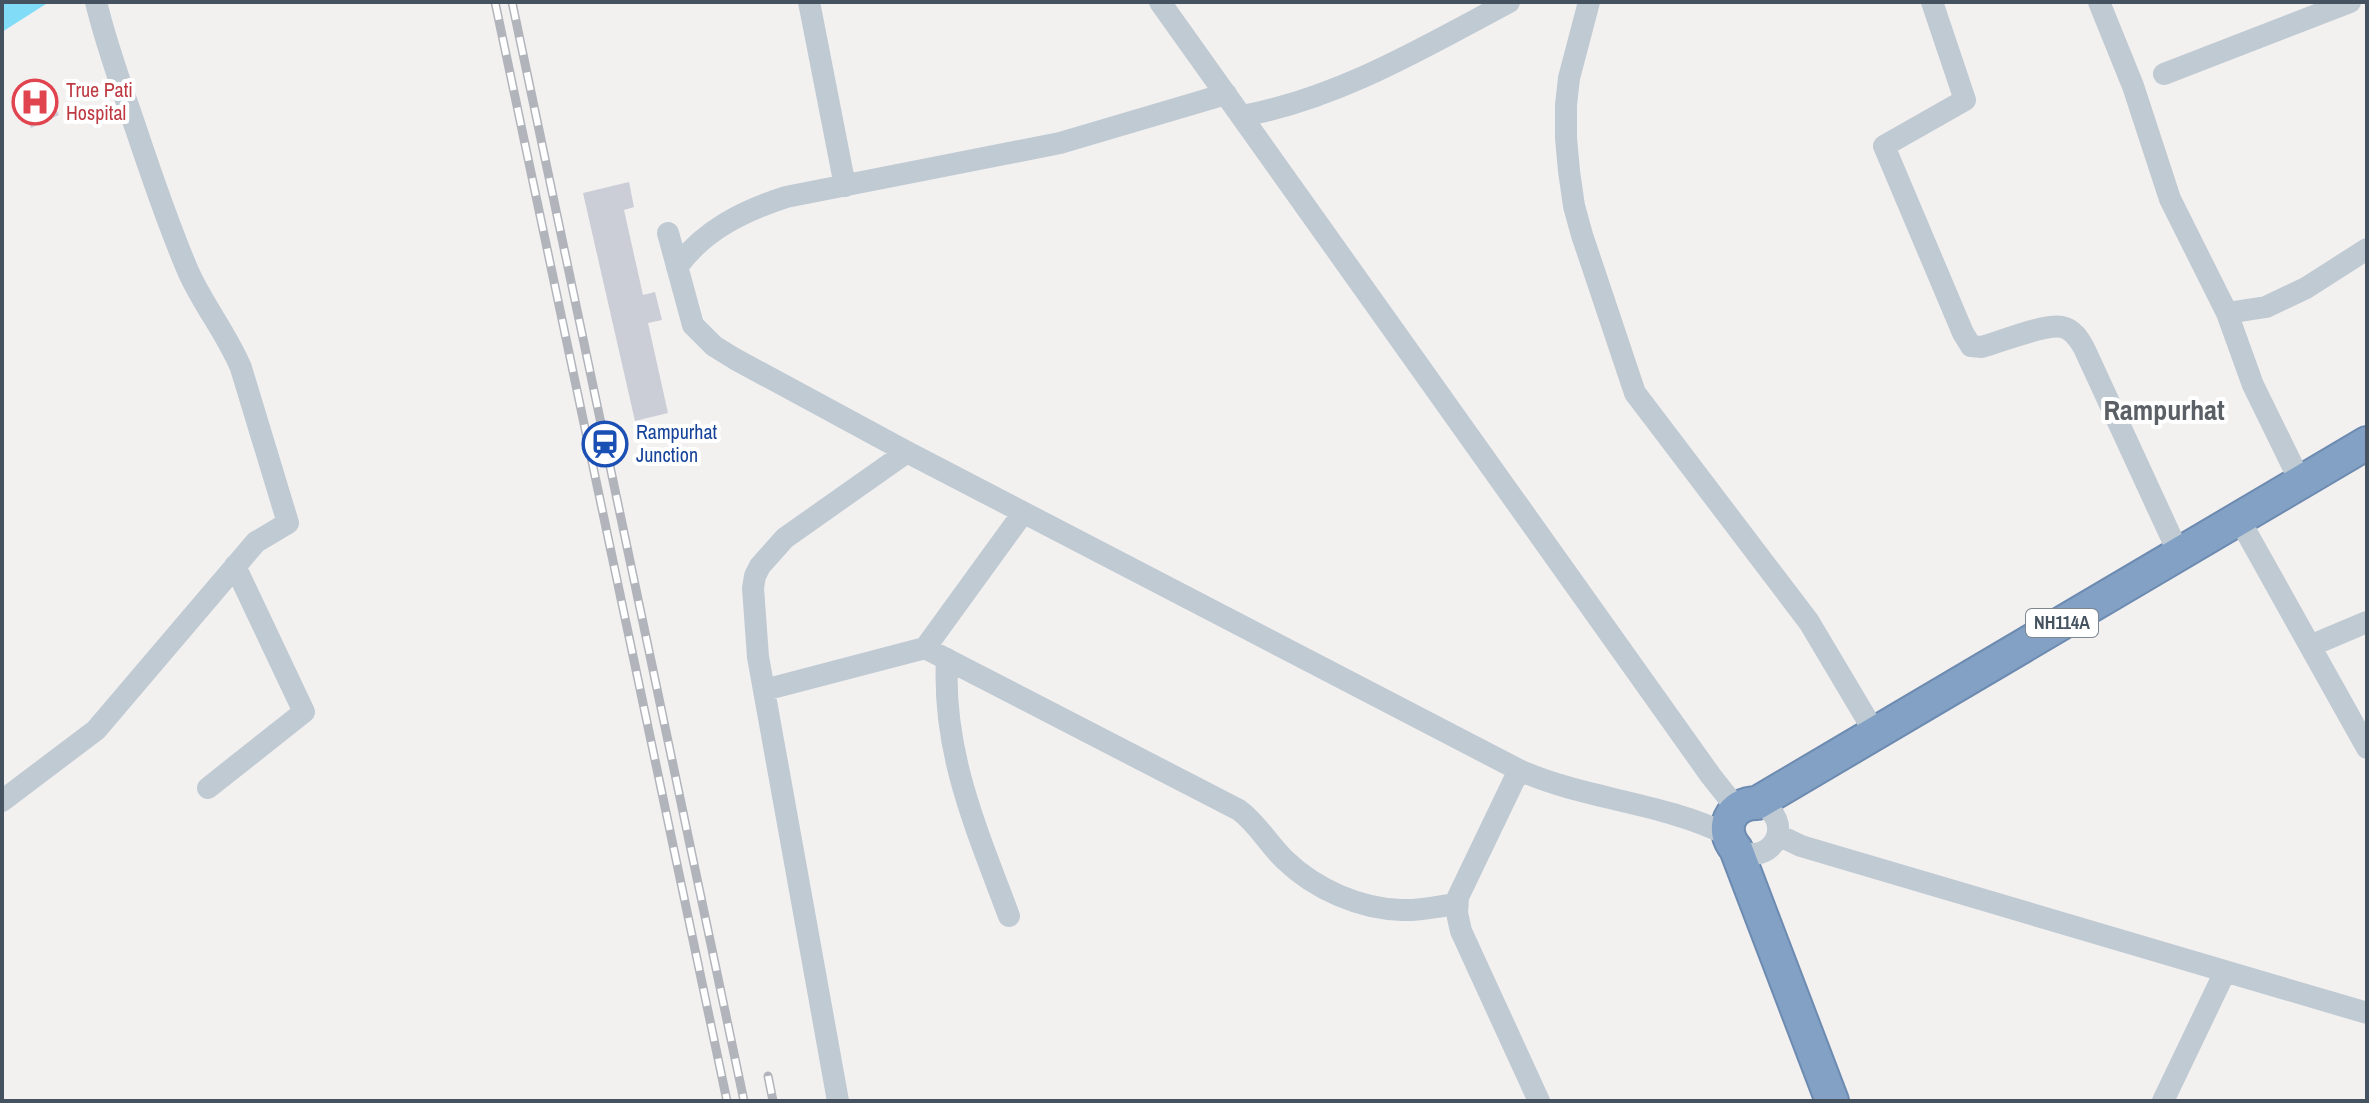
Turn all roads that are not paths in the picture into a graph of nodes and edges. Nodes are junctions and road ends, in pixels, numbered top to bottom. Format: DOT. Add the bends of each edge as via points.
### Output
graph roads {
  1 [pos="96,2"];
  2 [pos="809,2"];
  3 [pos="1160,2"];
  4 [pos="1509,2"];
  5 [pos="1589,2"];
  6 [pos="1932,2"];
  7 [pos="2099,2"];
  8 [pos="2350,2"];
  9 [pos="2164,74"];
  10 [pos="1226,94"];
  11 [pos="1242,116"];
  12 [pos="845,186"];
  13 [pos="668,233"];
  14 [pos="2367,249"];
  15 [pos="677,267"];
  16 [pos="2227,313"];
  17 [pos="2367,443"];
  18 [pos="907,452"];
  19 [pos="2301,483"];
  20 [pos="1023,513"];
  21 [pos="2239,519"];
  22 [pos="2179,554"];
  23 [pos="235,566"];
  24 [pos="2367,622"];
  25 [pos="2310,646"];
  26 [pos="925,648"];
  27 [pos="947,659"];
  28 [pos="764,690"];
  29 [pos="1875,733"];
  30 [pos="2367,748"];
  31 [pos="1519,770"];
  32 [pos="208,788"];
  33 [pos="2,801"];
  34 [pos="1740,823"];
  35 [pos="1778,835"];
  36 [pos="1457,904"];
  37 [pos="1009,916"];
  38 [pos="2228,972"];
  39 [pos="2367,1013"];
  40 [pos="838,1101"];
  41 [pos="1539,1101"];
  42 [pos="1832,1101"];
  43 [pos="2163,1101"];
  1 -- 23 [label="street" via="188,271 241,368 288,523 256,542"];
  2 -- 12 [label="street"];
  3 -- 10 [label="street"];
  4 -- 11 [label="street" via="1338,86 1292,105"];
  5 -- 29 [label="street" via="1569,78 1569,171 1582,235 1635,393 1809,622"];
  6 -- 22 [label="street" via="1965,100 1884,146 1963,333 1971,346 1982,347 2051,326 2077,335"];
  7 -- 16 [label="street" via="2170,199"];
  8 -- 9 [label="street"];
  10 -- 11 [label="street"];
  10 -- 12 [label="street" via="1060,143"];
  11 -- 34 [label="street" via="1730,800"];
  12 -- 15 [label="street" via="756,207 713,231"];
  13 -- 15 [label="street"];
  14 -- 16 [label="street" via="2266,307"];
  15 -- 18 [label="street" via="693,325 714,346"];
  16 -- 19 [label="street" via="2253,385"];
  17 -- 19 [label="highway, NH114A"];
  18 -- 20 [label="street"];
  18 -- 28 [label="street" via="785,538 760,566 753,601"];
  19 -- 21 [label="highway, NH114A"];
  20 -- 26 [label="street"];
  20 -- 31 [label="street"];
  21 -- 22 [label="highway, NH114A"];
  21 -- 25 [label="street"];
  22 -- 29 [label="highway, NH114A"];
  23 -- 32 [label="street" via="304,712"];
  23 -- 33 [label="street" via="96,730"];
  24 -- 25 [label="street"];
  25 -- 30 [label="street"];
  26 -- 27 [label="street"];
  26 -- 28 [label="street"];
  27 -- 36 [label="street" via="1239,810 1289,864 1337,894 1402,910"];
  27 -- 37 [label="street" via="949,724 961,787"];
  28 -- 40 [label="street"];
  29 -- 34 [label="highway, NH114A"];
  31 -- 34 [label="street" via="1565,788 1681,816"];
  31 -- 36 [label="street"];
  34 -- 35 [label="street" via="1772,811"];
  34 -- 35 [label="street" via="1744,853 1761,853"];
  34 -- 42 [label="highway"];
  35 -- 38 [label="street"];
  36 -- 41 [label="street" via="1461,931"];
  38 -- 39 [label="street"];
  38 -- 43 [label="street"];
}
